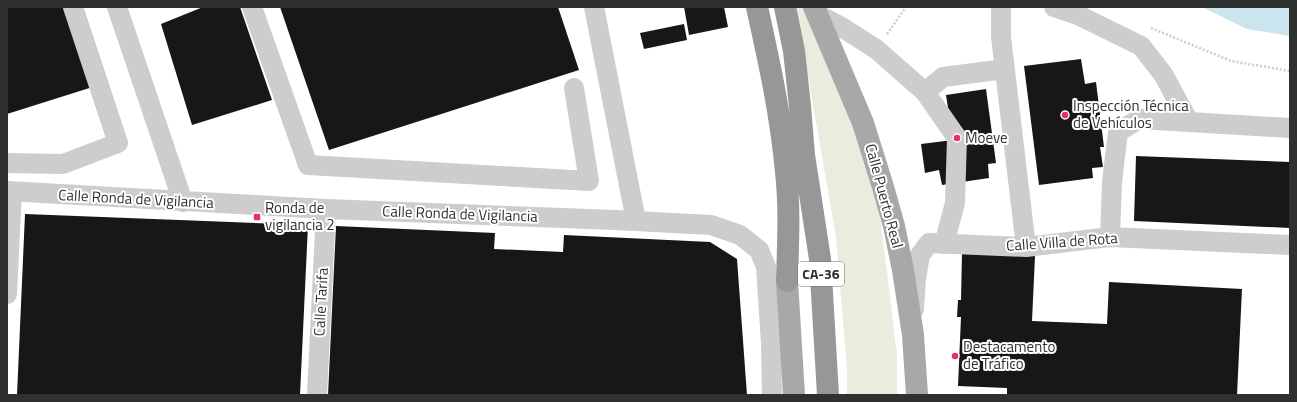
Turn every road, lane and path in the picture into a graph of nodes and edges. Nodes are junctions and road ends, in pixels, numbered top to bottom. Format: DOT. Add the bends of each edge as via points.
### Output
graph roads {
  1 [pos="74,7"];
  2 [pos="117,7"];
  3 [pos="252,7"];
  4 [pos="594,7"];
  5 [pos="757,7"];
  6 [pos="766,7"];
  7 [pos="785,7"];
  8 [pos="906,7"];
  9 [pos="1001,7"];
  10 [pos="1054,7"];
  11 [pos="816,11"];
  12 [pos="1146,25"];
  13 [pos="876,49"];
  14 [pos="1004,69"];
  15 [pos="1290,71"];
  16 [pos="574,88"];
  17 [pos="925,92"];
  18 [pos="1189,122"];
  19 [pos="1290,128"];
  20 [pos="804,155"];
  21 [pos="7,163"];
  22 [pos="9,191"];
  23 [pos="183,202"];
  24 [pos="326,209"];
  25 [pos="636,221"];
  26 [pos="1110,237"];
  27 [pos="944,244"];
  28 [pos="1290,244"];
  29 [pos="1026,247"];
  30 [pos="787,281"];
  31 [pos="7,294"];
  32 [pos="913,335"];
  33 [pos="317,395"];
  34 [pos="772,395"];
  35 [pos="794,395"];
  36 [pos="828,395"];
  37 [pos="917,395"];
  1 -- 21 [label="street" via="118,143 63,164"];
  2 -- 23 [label="street"];
  3 -- 16 [label="street" via="308,165 589,181"];
  4 -- 25 [label="street"];
  5 -- 30 [label="highway" via="773,80 786,172"];
  6 -- 20 [label="highway, CA-36" via="786,99"];
  7 -- 20 [label="highway, CA-36" via="794,51"];
  8 -- 13 [label="path"];
  9 -- 14 [label="street"];
  10 -- 18 [label="street" via="1078,15 1142,46 1163,74"];
  11 -- 13 [label="street"];
  11 -- 32 [label="main road, Calle Puerto Real" via="863,123 883,187 894,226"];
  12 -- 15 [label="path" via="1231,62"];
  13 -- 17 [label="street"];
  14 -- 17 [label="street" via="943,77"];
  14 -- 29 [label="street"];
  17 -- 27 [label="street" via="957,138 955,203"];
  18 -- 19 [label="street"];
  18 -- 26 [label="street" via="1139,119 1118,132 1112,182"];
  20 -- 36 [label="highway, CA-36" via="820,259"];
  22 -- 23 [label="street, Calle Ronda de Vigilancia"];
  22 -- 31 [label="street"];
  23 -- 24 [label="street, Calle Ronda de Vigilancia"];
  24 -- 25 [label="street, Calle Ronda de Vigilancia"];
  24 -- 33 [label="street, Calle Tarifa"];
  25 -- 34 [label="street, Calle Ronda de Vigilancia" via="711,226 740,235 759,250 766,266"];
  26 -- 28 [label="street, Calle Villa de Rota"];
  26 -- 29 [label="street, Calle Villa de Rota"];
  27 -- 29 [label="street, Calle Villa de Rota"];
  27 -- 32 [label="street, Calle Villa de Rota" via="930,243 920,255"];
  30 -- 35 [label="main road"];
  32 -- 37 [label="main road, Calle Puerto Real"];
}
